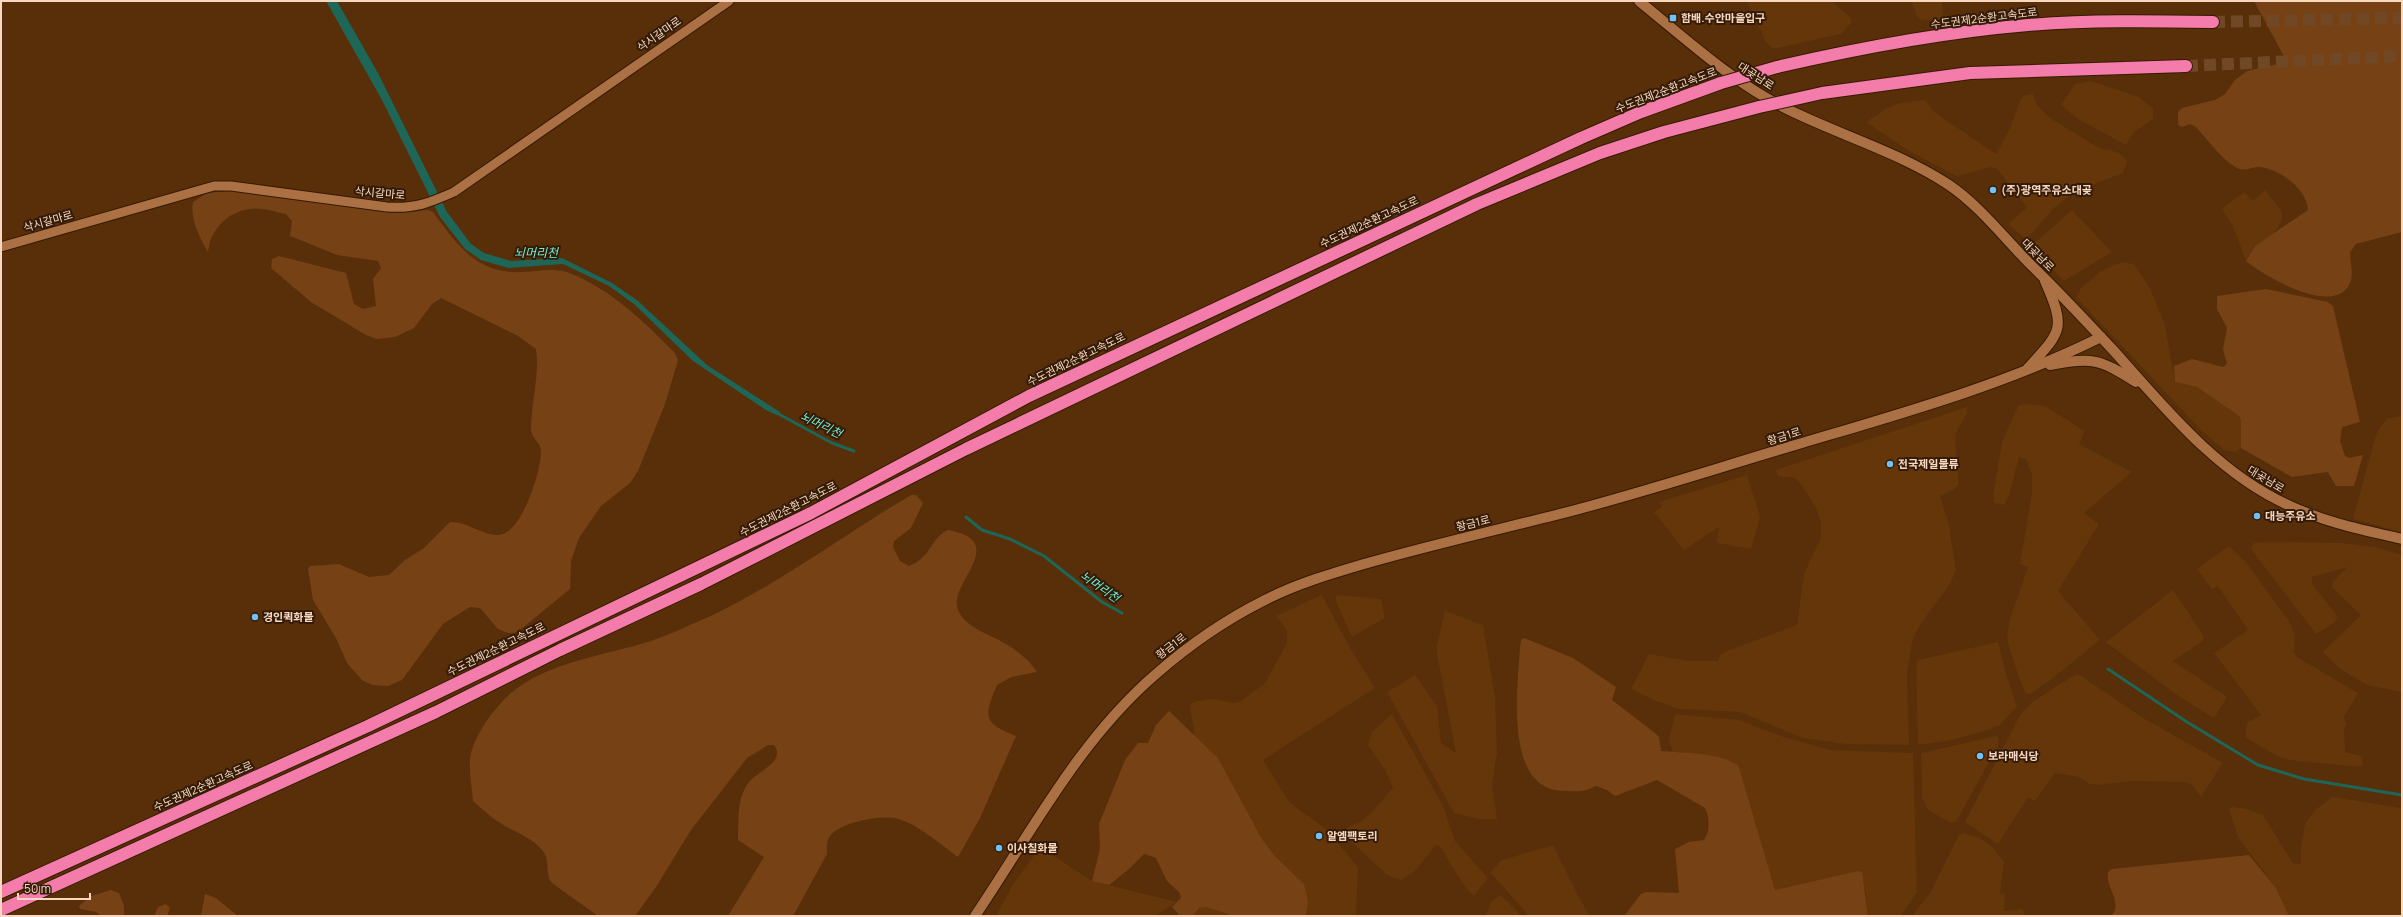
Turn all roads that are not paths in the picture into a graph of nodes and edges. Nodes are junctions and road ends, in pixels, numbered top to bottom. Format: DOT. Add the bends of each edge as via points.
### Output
graph roads {
  1 [pos="728,1"];
  2 [pos="1639,1"];
  3 [pos="2213,22"];
  4 [pos="2186,66"];
  5 [pos="1,247"];
  6 [pos="2044,277"];
  7 [pos="2101,337"];
  8 [pos="2025,371"];
  9 [pos="2146,388"];
  10 [pos="2402,539"];
  11 [pos="1,892"];
  12 [pos="1,910"];
  13 [pos="974,916"];
  1 -- 5 [label="street, 삭시갈마로" via="450,194 419,207 398,208 231,186 214,186"];
  2 -- 6 [label="street, 대곶남로" via="1755,92 1785,108 1887,152 1950,186 1970,202"];
  3 -- 11 [label="highway, 수도권제2순환고속도로, bridge" via="2109,21 2028,25 1892,44 1777,67 1721,83 1641,112 1029,396 811,513 368,726"];
  4 -- 12 [label="highway, bridge" via="1970,73 1822,93 1678,128 1600,153 1477,204 966,449 701,584 436,712"];
  6 -- 7 [label="street, 대곶남로"];
  6 -- 8 [label="street" via="2056,306 2057,332"];
  7 -- 8 [label="street, 황금1로"];
  7 -- 9 [label="street, 대곶남로"];
  8 -- 9 [label="street" via="2094,360 2104,363"];
  8 -- 13 [label="street, 황금1로" via="1874,421 1621,497 1335,572 1268,598 1223,623 1188,648 1118,710 1087,747"];
  9 -- 10 [label="street, 대곶남로" via="2210,452 2243,480 2287,505 2318,517"];
}
